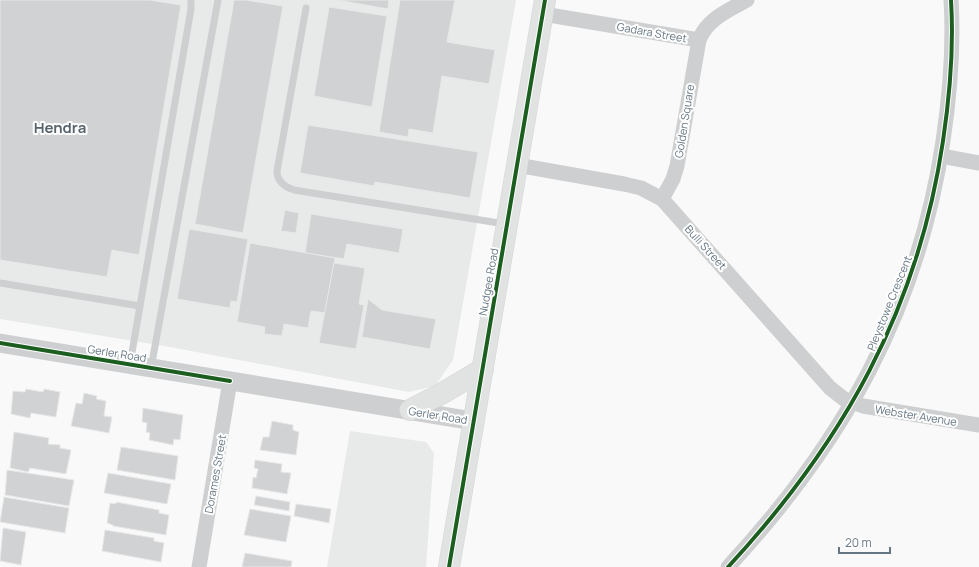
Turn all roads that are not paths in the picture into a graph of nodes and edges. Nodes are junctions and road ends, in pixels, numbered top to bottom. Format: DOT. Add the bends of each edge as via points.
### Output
graph roads {
  1 [pos="191,0"];
  2 [pos="218,0"];
  3 [pos="747,0"];
  4 [pos="951,0"];
  5 [pos="544,7"];
  6 [pos="306,8"];
  7 [pos="699,40"];
  8 [pos="941,156"];
  9 [pos="979,163"];
  10 [pos="517,165"];
  11 [pos="662,199"];
  12 [pos="507,224"];
  13 [pos="0,283"];
  14 [pos="140,306"];
  15 [pos="0,343"];
  16 [pos="130,364"];
  17 [pos="151,368"];
  18 [pos="483,369"];
  19 [pos="230,381"];
  20 [pos="853,403"];
  21 [pos="410,410"];
  22 [pos="474,421"];
  23 [pos="979,425"];
  24 [pos="199,567"];
  25 [pos="449,567"];
  26 [pos="728,567"];
  1 -- 14 [label="lane"];
  2 -- 17 [label="lane"];
  3 -- 7 [label="street, Gadara Street" via="718,16 707,26"];
  4 -- 8 [label="street, Pleystowe Crescent" via="950,89"];
  5 -- 7 [label="street, Gadara Street"];
  5 -- 10 [label="main road, Nudgee Road"];
  6 -- 12 [label="lane" via="277,171 280,183 294,190"];
  7 -- 11 [label="street, Golden Square" via="677,166"];
  8 -- 9 [label="street"];
  8 -- 20 [label="street, Pleystowe Crescent" via="924,234 907,288 876,360"];
  10 -- 11 [label="street, Bulli Street" via="624,184 641,188"];
  10 -- 12 [label="main road, Nudgee Road"];
  11 -- 20 [label="street, Bulli Street" via="830,388"];
  12 -- 18 [label="main road, Nudgee Road"];
  13 -- 14 [label="lane"];
  14 -- 16 [label="lane"];
  15 -- 16 [label="street, Gerler Road"];
  16 -- 17 [label="street, Gerler Road"];
  17 -- 19 [label="street, Gerler Road"];
  18 -- 21 [label="main road"];
  18 -- 22 [label="main road, Nudgee Road"];
  19 -- 21 [label="street, Gerler Road"];
  19 -- 24 [label="street, Dorames Street"];
  20 -- 23 [label="street, Webster Avenue"];
  20 -- 26 [label="street, Pleystowe Crescent" via="798,486 761,532"];
  21 -- 22 [label="street, Gerler Road"];
  22 -- 25 [label="main road, Nudgee Road"];
}
